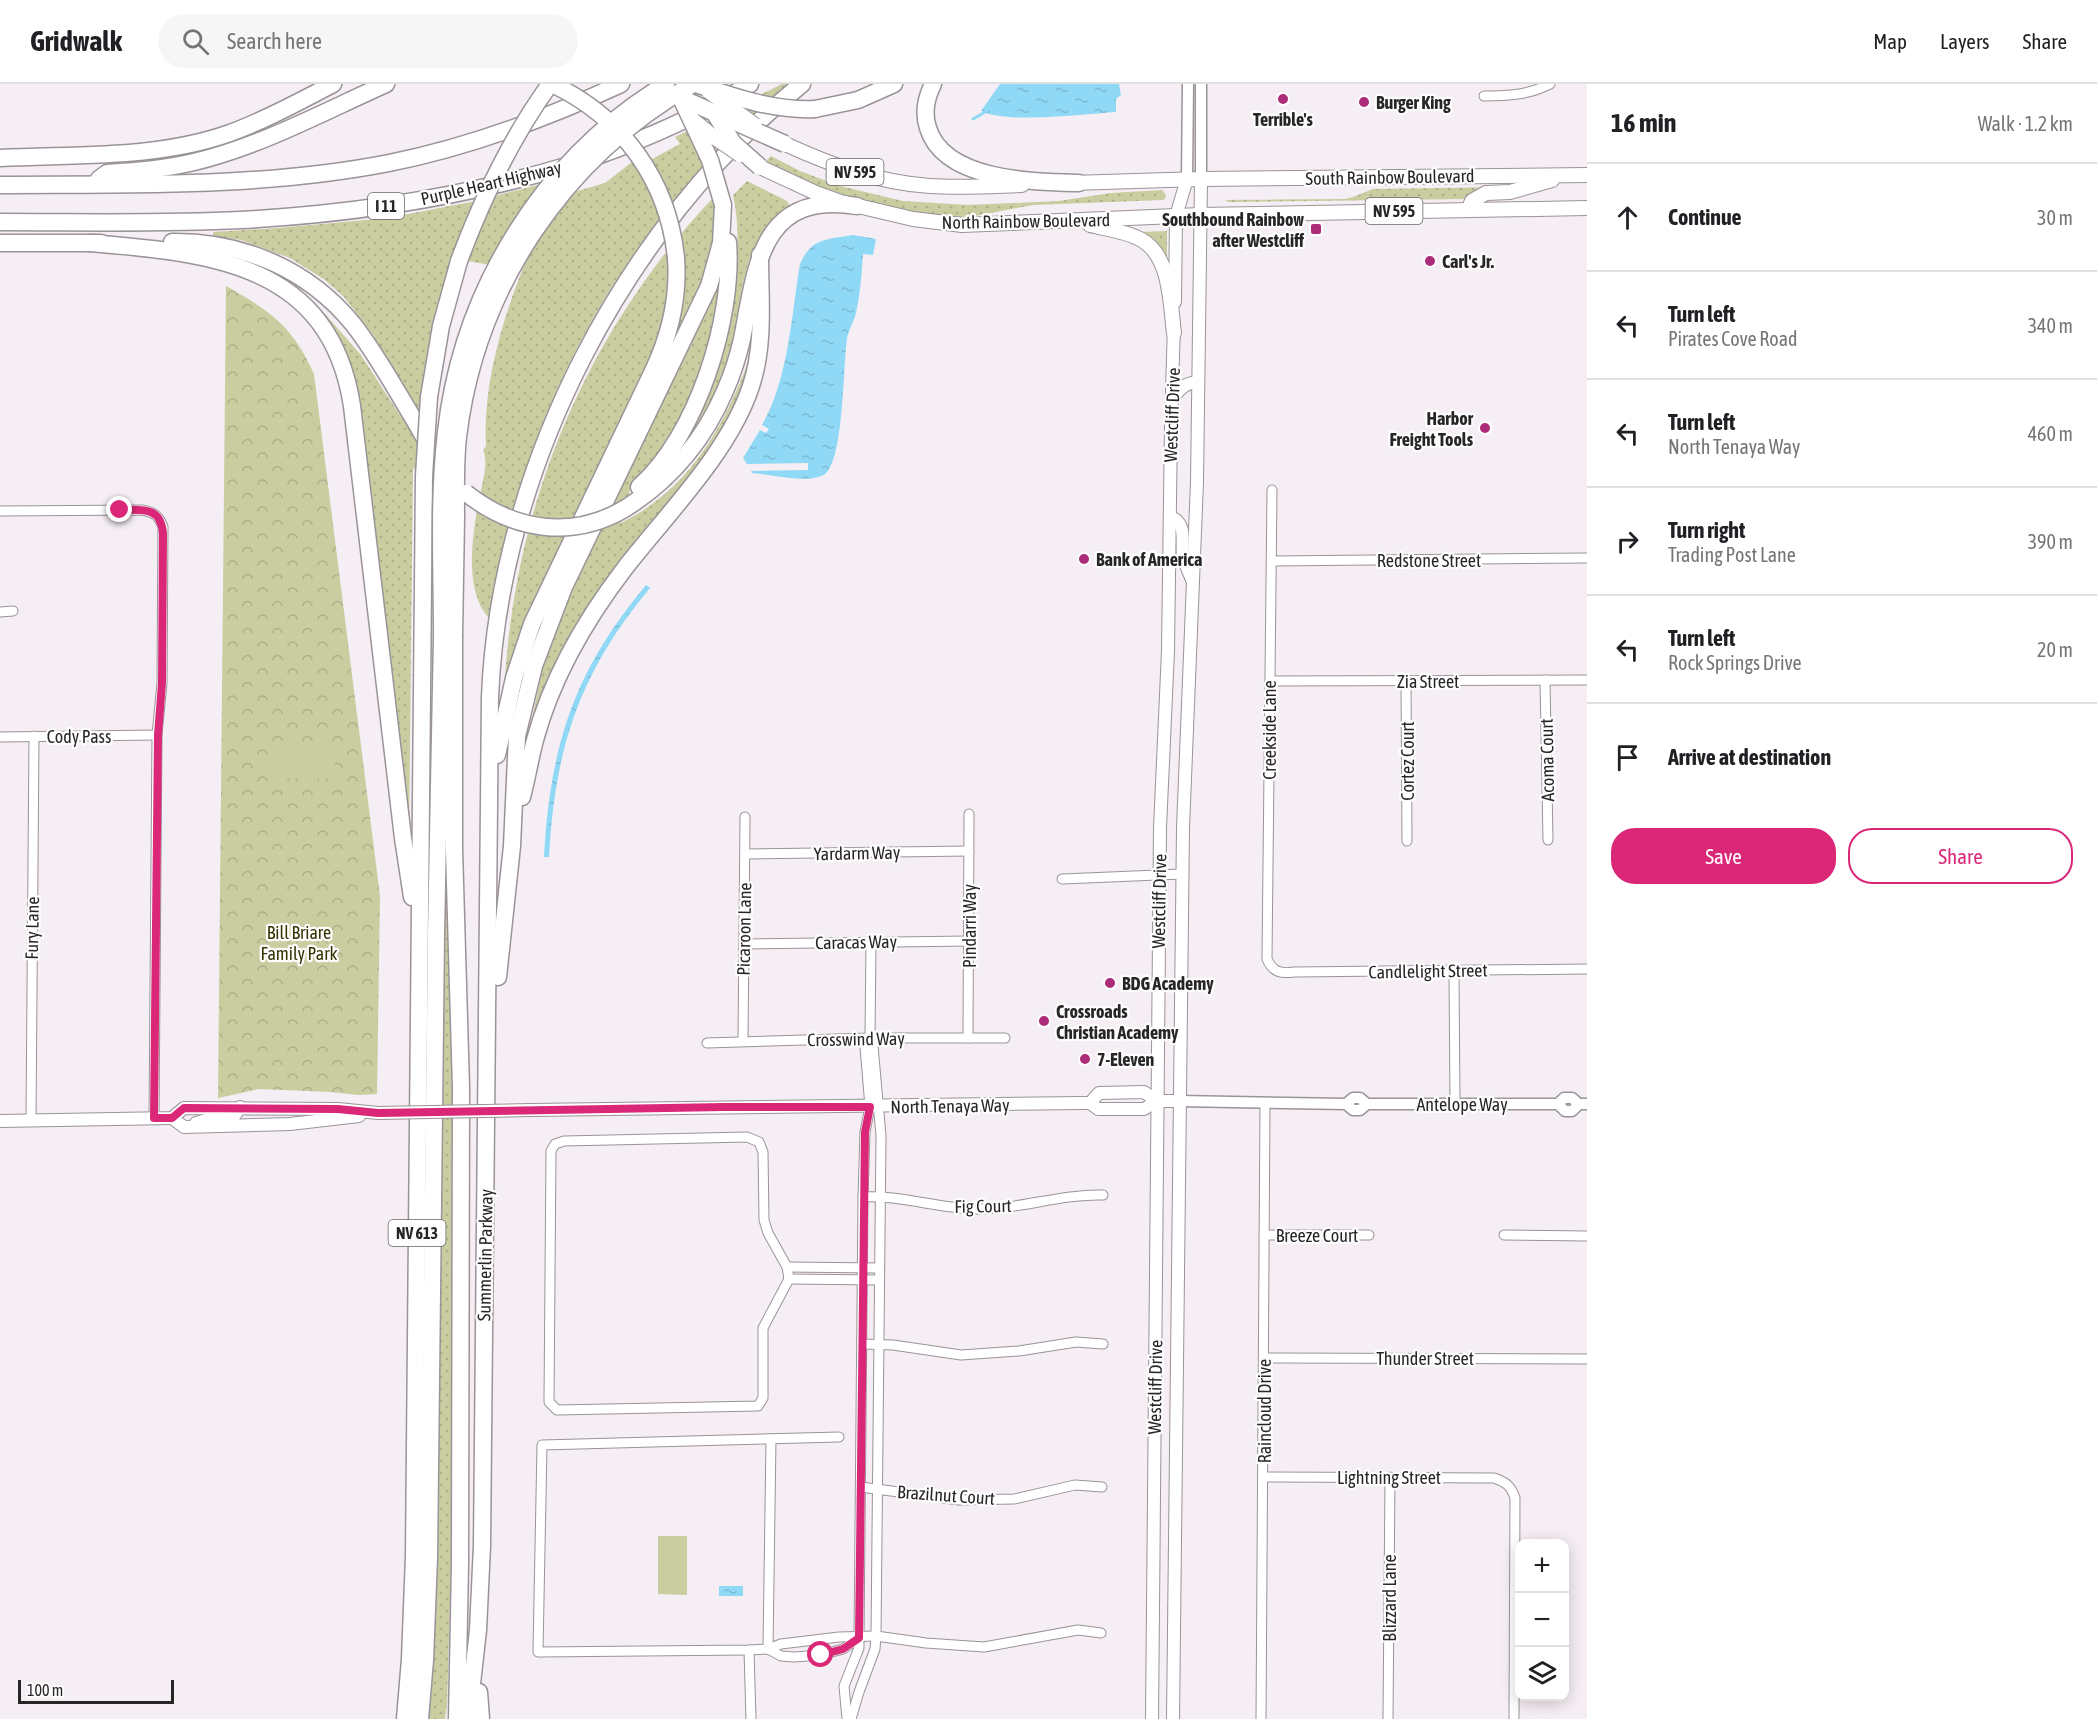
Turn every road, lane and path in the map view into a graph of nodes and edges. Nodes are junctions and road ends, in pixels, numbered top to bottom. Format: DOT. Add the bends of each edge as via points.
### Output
graph roads {
  1 [pos="333,84"];
  2 [pos="386,84"];
  3 [pos="551,84"];
  4 [pos="621,84"];
  5 [pos="650,84"];
  6 [pos="666,84"];
  7 [pos="698,84"];
  8 [pos="750,84"];
  9 [pos="802,84"];
  10 [pos="894,84"];
  11 [pos="933,84"];
  12 [pos="1188,84"];
  13 [pos="1201,84"];
  14 [pos="1550,84"];
  15 [pos="678,91"];
  16 [pos="1484,96"];
  17 [pos="715,113"];
  18 [pos="692,119"];
  19 [pos="785,144"];
  20 [pos="0,158"];
  21 [pos="760,167"];
  22 [pos="1570,175"];
  23 [pos="1587,175"];
  24 [pos="1194,179"];
  25 [pos="1078,183"];
  26 [pos="93,184"];
  27 [pos="0,185"];
  28 [pos="723,205"];
  29 [pos="857,206"];
  30 [pos="1587,208"];
  31 [pos="1468,210"];
  32 [pos="1188,216"];
  33 [pos="1073,221"];
  34 [pos="0,222"];
  35 [pos="0,243"];
  36 [pos="90,243"];
  37 [pos="760,255"];
  38 [pos="1174,333"];
  39 [pos="1198,382"];
  40 [pos="1171,405"];
  41 [pos="1272,490"];
  42 [pos="626,508"];
  43 [pos="0,511"];
  44 [pos="1170,517"];
  45 [pos="1587,558"];
  46 [pos="1272,561"];
  47 [pos="1194,584"];
  48 [pos="13,611"];
  49 [pos="0,612"];
  50 [pos="448,637"];
  51 [pos="1168,651"];
  52 [pos="1191,652"];
  53 [pos="1545,680"];
  54 [pos="1587,680"];
  55 [pos="1270,681"];
  56 [pos="1406,681"];
  57 [pos="158,735"];
  58 [pos="34,736"];
  59 [pos="0,737"];
  60 [pos="490,790"];
  61 [pos="969,814"];
  62 [pos="746,817"];
  63 [pos="1548,840"];
  64 [pos="1407,841"];
  65 [pos="512,846"];
  66 [pos="969,851"];
  67 [pos="745,854"];
  68 [pos="1159,874"];
  69 [pos="1182,874"];
  70 [pos="1062,879"];
  71 [pos="969,941"];
  72 [pos="871,942"];
  73 [pos="744,944"];
  74 [pos="419,948"];
  75 [pos="1271,968"];
  76 [pos="1587,969"];
  77 [pos="1454,971"];
  78 [pos="870,1038"];
  79 [pos="968,1038"];
  80 [pos="1005,1038"];
  81 [pos="743,1041"];
  82 [pos="707,1043"];
  83 [pos="487,1077"];
  84 [pos="1168,1101"];
  85 [pos="1265,1103"];
  86 [pos="1455,1104"];
  87 [pos="1583,1104"];
  88 [pos="240,1107"];
  89 [pos="874,1107"];
  90 [pos="315,1109"];
  91 [pos="338,1114"];
  92 [pos="154,1118"];
  93 [pos="172,1118"];
  94 [pos="0,1120"];
  95 [pos="31,1120"];
  96 [pos="242,1126"];
  97 [pos="184,1127"];
  98 [pos="1103,1195"];
  99 [pos="880,1196"];
  100 [pos="863,1197"];
  101 [pos="1264,1235"];
  102 [pos="1369,1235"];
  103 [pos="1504,1235"];
  104 [pos="1587,1236"];
  105 [pos="787,1267"];
  106 [pos="863,1267"];
  107 [pos="879,1268"];
  108 [pos="789,1280"];
  109 [pos="863,1280"];
  110 [pos="879,1280"];
  111 [pos="862,1344"];
  112 [pos="879,1344"];
  113 [pos="1103,1344"];
  114 [pos="1264,1358"];
  115 [pos="1587,1359"];
  116 [pos="839,1437"];
  117 [pos="771,1439"];
  118 [pos="1264,1477"];
  119 [pos="1389,1478"];
  120 [pos="861,1487"];
  121 [pos="1102,1487"];
  122 [pos="878,1489"];
  123 [pos="1101,1633"];
  124 [pos="876,1636"];
  125 [pos="859,1638"];
  126 [pos="476,1646"];
  127 [pos="410,1647"];
  128 [pos="768,1649"];
  129 [pos="749,1650"];
  130 [pos="396,1719"];
  131 [pos="405,1719"];
  132 [pos="420,1719"];
  133 [pos="457,1719"];
  134 [pos="468,1719"];
  135 [pos="481,1719"];
  136 [pos="751,1719"];
  137 [pos="847,1719"];
  138 [pos="851,1719"];
  139 [pos="1152,1719"];
  140 [pos="1173,1719"];
  141 [pos="1261,1719"];
  142 [pos="1388,1719"];
  143 [pos="1514,1719"];
  1 -- 20 [label="highway" via="231,133 189,145 136,152"];
  2 -- 26 [label="highway" via="232,151 169,167 107,173"];
  3 -- 60 [label="highway, bridge" via="602,115 638,153 654,179 672,228 675,299 667,337 653,371 532,624 518,663"];
  3 -- 74 [label="highway, bridge" via="495,176 459,261 443,317 429,397 424,476"];
  4 -- 26 [label="highway, I 11" via="499,133 389,163 260,181"];
  5 -- 15 [label="highway, bridge"];
  5 -- 18 [label="main road, North Rainbow Boulevard / NV 595, bridge"];
  6 -- 50 [label="highway, bridge" via="606,128 551,184 510,241 474,314 460,357 443,469"];
  7 -- 10 [label="highway, bridge" via="769,106 815,109 858,100"];
  7 -- 17 [label="highway, bridge"];
  7 -- 19 [label="main road, North Rainbow Boulevard / NV 595, bridge"];
  7 -- 50 [label="highway, bridge" via="658,105 597,154 534,229 497,296 474,358 459,429"];
  8 -- 34 [label="highway, Purple Heart Highway / I 11" via="705,111 613,150 523,178 422,200 244,220"];
  9 -- 60 [label="highway" via="740,140 665,227 612,306 559,408 524,507 502,599 491,684"];
  11 -- 25 [label="highway" via="926,100 926,123 937,146 952,160 1005,177"];
  12 -- 24 [label="street, Westcliff Drive"];
  13 -- 24 [label="street, Westcliff Drive"];
  14 -- 16 [label="street" via="1515,96"];
  15 -- 17 [label="highway, bridge"];
  15 -- 18 [label="highway, bridge"];
  17 -- 19 [label="highway, bridge"];
  17 -- 21 [label="highway, bridge" via="733,142"];
  18 -- 21 [label="main road, North Rainbow Boulevard / NV 595, bridge"];
  18 -- 28 [label="highway, bridge" via="714,170"];
  19 -- 25 [label="main road, North Rainbow Boulevard / NV 595" via="844,168 913,184 963,187"];
  21 -- 29 [label="main road, North Rainbow Boulevard / NV 595" via="816,193"];
  22 -- 23 [label="main road, South Rainbow Boulevard / NV 595"];
  22 -- 24 [label="main road, South Rainbow Boulevard / NV 595"];
  22 -- 31 [label="main road" via="1510,192 1486,193 1472,201"];
  24 -- 25 [label="main road, North Rainbow Boulevard / NV 595"];
  24 -- 32 [label="main road, Westcliff Drive"];
  24 -- 32 [label="main road, Westcliff Drive"];
  26 -- 27 [label="highway, I 11"];
  28 -- 42 [label="highway" via="729,244 728,272 723,321 711,363 697,401 674,444 635,490"];
  28 -- 65 [label="highway" via="721,243 709,286 564,587 537,656 517,736"];
  29 -- 33 [label="main road, North Rainbow Boulevard / NV 595" via="893,216 952,224"];
  29 -- 37 [label="highway" via="820,204 798,212 779,226"];
  30 -- 31 [label="main road, South Rainbow Boulevard / NV 595"];
  31 -- 32 [label="main road, South Rainbow Boulevard / NV 595"];
  32 -- 33 [label="main road, North Rainbow Boulevard / NV 595"];
  32 -- 38 [label="main road, Westcliff Drive"];
  32 -- 39 [label="main road, Westcliff Drive"];
  33 -- 38 [label="main road" via="1134,236 1153,248 1164,270"];
  35 -- 36 [label="highway"];
  36 -- 42 [label="highway, bridge" via="214,244 251,253 295,273 352,323 434,454 452,479 483,506 504,517 543,527 588,523"];
  36 -- 74 [label="highway" via="187,253 255,273 303,304 337,352 352,406"];
  37 -- 42 [label="highway" via="737,357 716,410 671,472"];
  37 -- 65 [label="highway" via="759,347 743,406 714,456 606,594 571,652 535,740"];
  38 -- 40 [label="main road, Westcliff Drive"];
  39 -- 40 [label="main road" via="1183,386"];
  39 -- 47 [label="main road, Westcliff Drive"];
  40 -- 44 [label="main road, Westcliff Drive"];
  41 -- 46 [label="street, Creekside Lane"];
  43 -- 57 [label="street" via="142,510 158,516 163,527"];
  44 -- 47 [label="main road" via="1180,524 1183,557"];
  44 -- 51 [label="main road, Westcliff Drive"];
  45 -- 46 [label="street, Redstone Street"];
  46 -- 55 [label="street, Creekside Lane"];
  47 -- 52 [label="main road, Westcliff Drive"];
  48 -- 49 [label="street"];
  50 -- 132 [label="highway" via="436,935 429,1558"];
  50 -- 133 [label="highway" via="461,1088"];
  51 -- 52 [label="main road"];
  51 -- 68 [label="main road, Westcliff Drive"];
  52 -- 69 [label="main road, Westcliff Drive"];
  53 -- 54 [label="street, Zia Street"];
  53 -- 56 [label="street, Zia Street"];
  53 -- 63 [label="street, Acoma Court"];
  55 -- 56 [label="street, Zia Street"];
  55 -- 75 [label="street, Creekside Lane" via="1267,959"];
  56 -- 64 [label="street, Cortez Court"];
  57 -- 58 [label="street, Cody Pass"];
  57 -- 92 [label="street"];
  58 -- 59 [label="street, Cody Pass"];
  58 -- 95 [label="street, Fury Lane"];
  60 -- 83 [label="highway, Summerlin Parkway"];
  61 -- 66 [label="street, Pindarri Way"];
  62 -- 67 [label="street, Picaroon Lane"];
  65 -- 83 [label="highway"];
  66 -- 67 [label="street, Yardarm Way"];
  66 -- 71 [label="street, Pindarri Way"];
  67 -- 73 [label="street, Picaroon Lane"];
  68 -- 69 [label="street"];
  68 -- 70 [label="street"];
  68 -- 84 [label="main road, Westcliff Drive"];
  69 -- 84 [label="main road, Westcliff Drive"];
  71 -- 72 [label="street, Caracas Way"];
  71 -- 79 [label="street, Pindarri Way"];
  72 -- 73 [label="street, Caracas Way"];
  72 -- 78 [label="street"];
  73 -- 81 [label="street, Picaroon Lane"];
  74 -- 127 [label="highway, NV 613"];
  75 -- 77 [label="street, Candlelight Street" via="1282,974"];
  76 -- 77 [label="street, Candlelight Street"];
  77 -- 86 [label="street"];
  78 -- 79 [label="street, Crosswind Way"];
  78 -- 81 [label="street, Crosswind Way"];
  78 -- 89 [label="street"];
  79 -- 80 [label="street, Crosswind Way"];
  81 -- 82 [label="street, Crosswind Way"];
  83 -- 126 [label="highway, Summerlin Parkway" via="482,1546"];
  84 -- 85 [label="street, Antelope Way"];
  84 -- 89 [label="main road, North Tenaya Way" via="1144,1109 1098,1109 1090,1103"];
  84 -- 139 [label="main road, Westcliff Drive"];
  84 -- 140 [label="main road, Westcliff Drive"];
  85 -- 86 [label="street, Antelope Way" via="1346,1104 1353,1110 1367,1104"];
  85 -- 101 [label="street, Raincloud Drive"];
  86 -- 87 [label="street, Antelope Way" via="1558,1104 1565,1111"];
  88 -- 90 [label="main road, North Tenaya Way"];
  88 -- 93 [label="main road, North Tenaya Way" via="184,1108"];
  88 -- 97 [label="main road" via="235,1115"];
  89 -- 91 [label="main road, North Tenaya Way, bridge"];
  89 -- 99 [label="street" via="881,1136"];
  89 -- 100 [label="street" via="865,1132"];
  90 -- 91 [label="main road, North Tenaya Way"];
  90 -- 96 [label="main road" via="291,1116 250,1117 242,1121"];
  91 -- 96 [label="main road, North Tenaya Way"];
  92 -- 93 [label="main road, North Tenaya Way"];
  92 -- 95 [label="main road, North Tenaya Way"];
  93 -- 97 [label="main road"];
  94 -- 95 [label="main road, North Tenaya Way"];
  96 -- 97 [label="main road, North Tenaya Way"];
  98 -- 99 [label="street, Fig Court" via="1079,1194 974,1209"];
  99 -- 100 [label="street, Fig Court"];
  99 -- 107 [label="street"];
  100 -- 106 [label="street"];
  101 -- 102 [label="street, Breeze Court"];
  101 -- 114 [label="street, Raincloud Drive"];
  103 -- 104 [label="street"];
  105 -- 106 [label="street"];
  105 -- 108 [label="street"];
  105 -- 108 [label="street" via="764,1220 763,1152 759,1142 747,1137 555,1144 551,1150 549,1402 557,1410 758,1406 763,1398 763,1328"];
  106 -- 107 [label="street"];
  106 -- 109 [label="street"];
  107 -- 110 [label="street"];
  108 -- 109 [label="street"];
  109 -- 110 [label="street"];
  109 -- 111 [label="street"];
  110 -- 112 [label="street"];
  111 -- 112 [label="street"];
  111 -- 120 [label="street"];
  112 -- 113 [label="street" via="961,1355 1076,1342"];
  112 -- 122 [label="street"];
  114 -- 115 [label="street, Thunder Street"];
  114 -- 118 [label="street, Raincloud Drive"];
  116 -- 117 [label="street"];
  117 -- 128 [label="street"];
  117 -- 129 [label="street" via="542,1445 538,1652"];
  118 -- 119 [label="street, Lightning Street"];
  118 -- 141 [label="street, Raincloud Drive"];
  119 -- 142 [label="street, Blizzard Lane"];
  119 -- 143 [label="street, Lightning Street" via="1494,1478 1512,1488"];
  120 -- 122 [label="street, Brazilnut Court"];
  120 -- 125 [label="street"];
  121 -- 122 [label="street, Brazilnut Court" via="1075,1485 994,1500 959,1500"];
  122 -- 124 [label="street"];
  123 -- 124 [label="street" via="1078,1630 984,1647"];
  124 -- 125 [label="street"];
  124 -- 138 [label="street"];
  125 -- 128 [label="street" via="781,1644"];
  125 -- 128 [label="street" via="843,1649 821,1655 782,1656"];
  125 -- 137 [label="street" via="844,1686"];
  126 -- 134 [label="highway, Summerlin Parkway"];
  126 -- 135 [label="highway"];
  127 -- 130 [label="highway"];
  127 -- 131 [label="highway, NV 613"];
  128 -- 129 [label="street"];
  129 -- 136 [label="street"];
}
